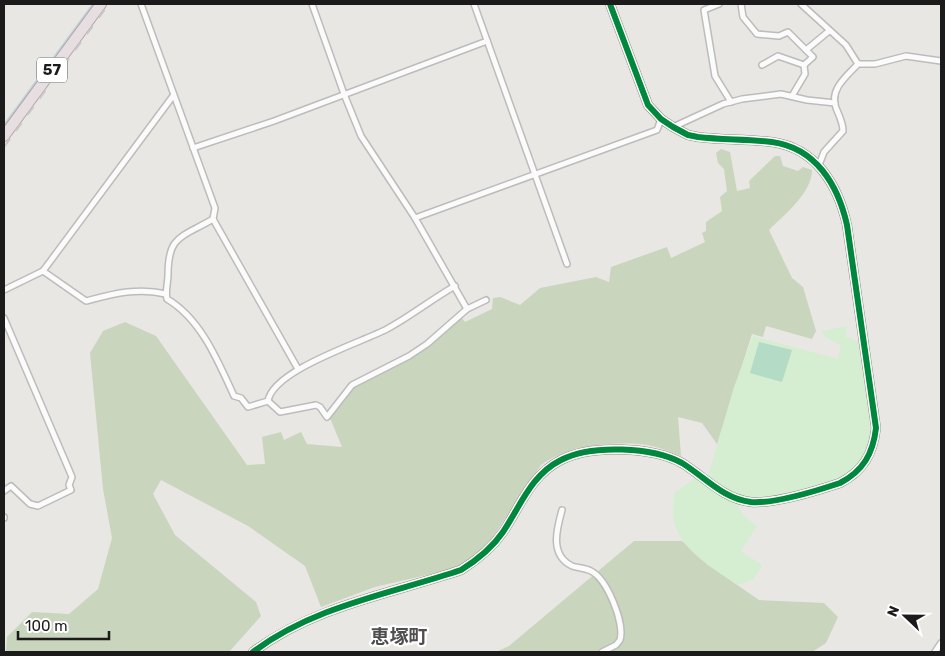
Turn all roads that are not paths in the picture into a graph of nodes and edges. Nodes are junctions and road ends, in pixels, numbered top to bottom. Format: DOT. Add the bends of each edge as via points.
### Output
graph roads {
  1 [pos="101,4"];
  2 [pos="141,4"];
  3 [pos="312,4"];
  4 [pos="474,4"];
  5 [pos="610,4"];
  6 [pos="718,4"];
  7 [pos="741,4"];
  8 [pos="801,4"];
  9 [pos="829,31"];
  10 [pos="487,40"];
  11 [pos="806,50"];
  12 [pos="941,61"];
  13 [pos="858,64"];
  14 [pos="762,65"];
  15 [pos="804,65"];
  16 [pos="344,94"];
  17 [pos="173,96"];
  18 [pos="792,96"];
  19 [pos="731,102"];
  20 [pos="834,103"];
  21 [pos="661,119"];
  22 [pos="673,127"];
  23 [pos="4,136"];
  24 [pos="193,148"];
  25 [pos="819,165"];
  26 [pos="535,175"];
  27 [pos="415,218"];
  28 [pos="212,219"];
  29 [pos="567,264"];
  30 [pos="43,271"];
  31 [pos="455,286"];
  32 [pos="4,290"];
  33 [pos="166,294"];
  34 [pos="486,300"];
  35 [pos="467,309"];
  36 [pos="4,318"];
  37 [pos="298,369"];
  38 [pos="268,401"];
  39 [pos="4,491"];
  40 [pos="562,510"];
  41 [pos="941,643"];
  42 [pos="253,652"];
  43 [pos="602,652"];
  44 [pos="935,652"];
  1 -- 23 [label="highway, 57"];
  2 -- 17 [label="street"];
  3 -- 16 [label="street"];
  4 -- 10 [label="street"];
  5 -- 21 [label="street" via="648,105"];
  6 -- 19 [label="street" via="704,10 715,76"];
  7 -- 11 [label="street" via="743,16 757,34 779,36 788,32"];
  8 -- 9 [label="street"];
  9 -- 11 [label="street"];
  9 -- 13 [label="street" via="846,45"];
  10 -- 16 [label="street"];
  10 -- 26 [label="street"];
  11 -- 15 [label="street" via="813,57"];
  12 -- 13 [label="street" via="906,56 875,64"];
  13 -- 20 [label="street" via="837,88"];
  14 -- 15 [label="street" via="778,56"];
  15 -- 18 [label="street" via="803,80"];
  16 -- 24 [label="street"];
  16 -- 27 [label="street" via="361,136"];
  17 -- 24 [label="street"];
  17 -- 30 [label="street"];
  18 -- 19 [label="street" via="781,94"];
  18 -- 20 [label="street"];
  19 -- 22 [label="street"];
  20 -- 25 [label="street" via="843,131 824,152"];
  21 -- 22 [label="street"];
  21 -- 26 [label="street" via="657,130"];
  22 -- 25 [label="street" via="698,137 773,142 793,148"];
  24 -- 28 [label="street" via="214,208"];
  25 -- 42 [label="street" via="844,208 876,428 872,450 861,468 828,487 766,502 751,502 721,491 682,463 654,452 605,451 563,458 535,479 494,544 461,570 318,614 277,634"];
  26 -- 27 [label="street"];
  26 -- 29 [label="street"];
  27 -- 31 [label="street"];
  28 -- 33 [label="street" via="170,248"];
  28 -- 37 [label="street"];
  30 -- 32 [label="street"];
  30 -- 33 [label="street" via="86,301 129,291 152,290"];
  31 -- 35 [label="street"];
  31 -- 37 [label="street" via="386,330"];
  33 -- 38 [label="street" via="167,299 197,325 234,396 241,398 248,407"];
  34 -- 35 [label="street"];
  35 -- 38 [label="street" via="409,356 352,385 327,417 316,405 280,412"];
  36 -- 39 [label="street" via="72,477 71,490 38,506 30,504 11,486"];
  37 -- 38 [label="street" via="269,395"];
  40 -- 43 [label="street" via="556,540 560,554 573,566 591,570 597,575 615,604 620,619 620,640"];
  41 -- 44 [label="street"];
}
